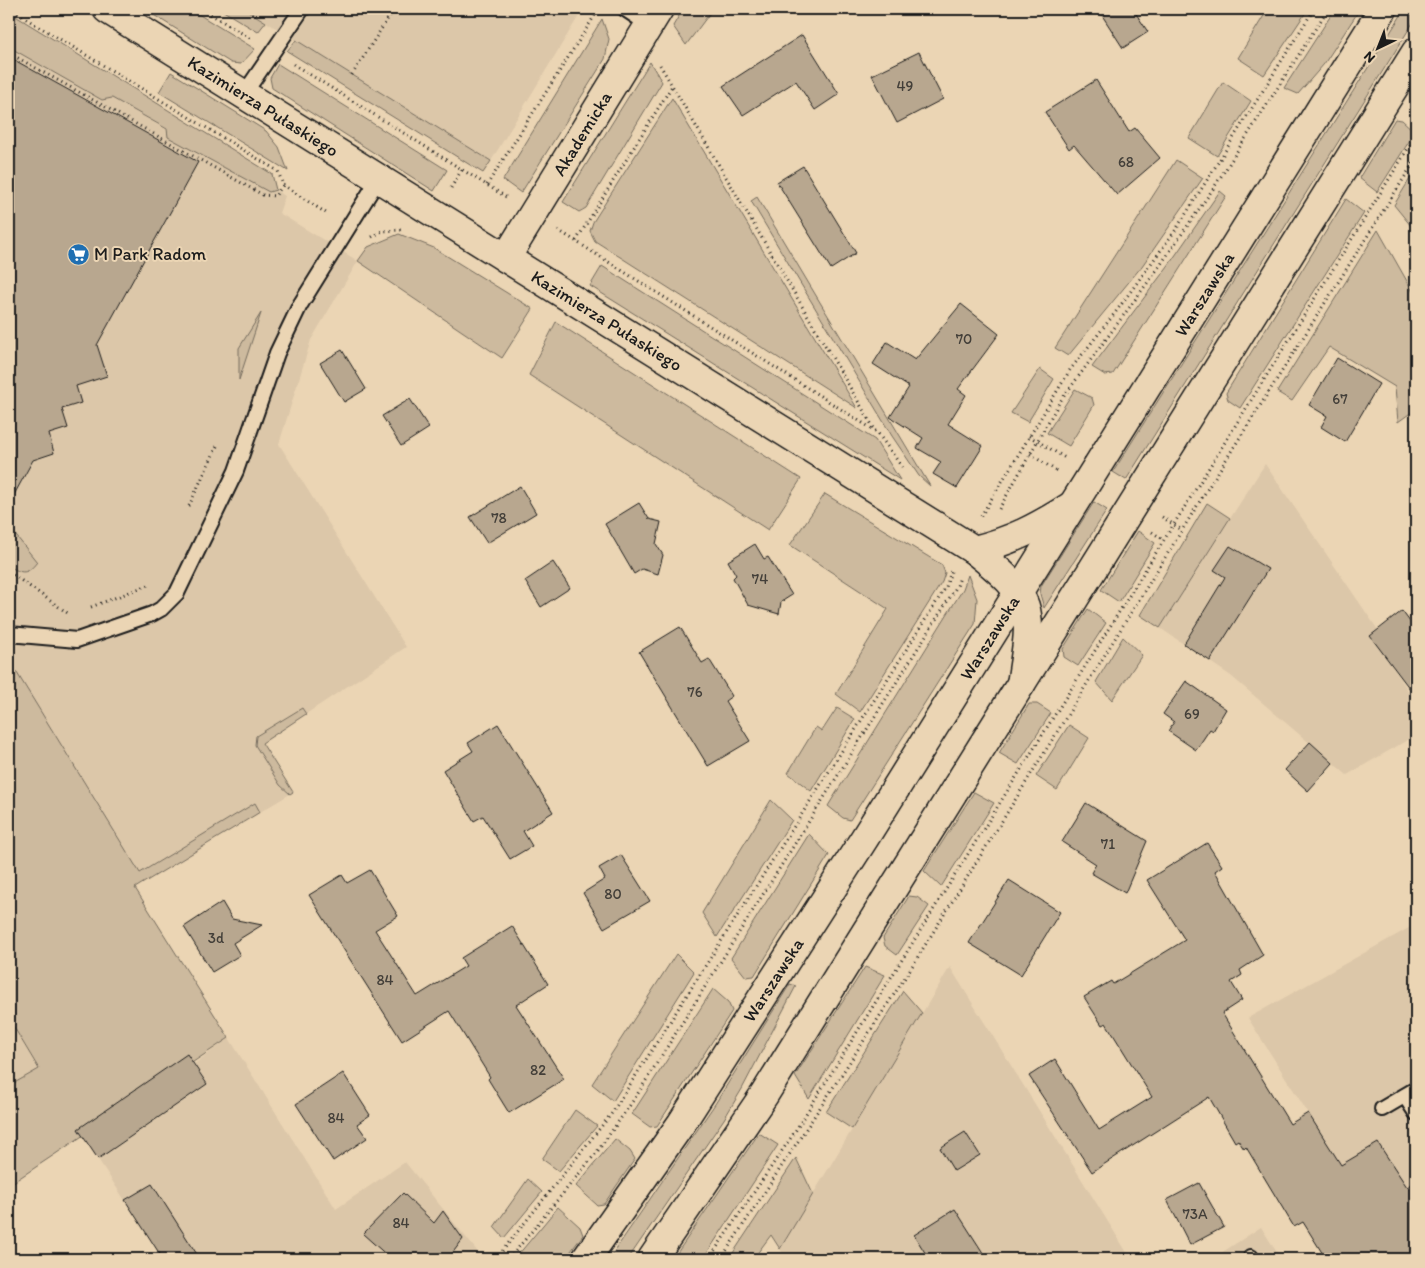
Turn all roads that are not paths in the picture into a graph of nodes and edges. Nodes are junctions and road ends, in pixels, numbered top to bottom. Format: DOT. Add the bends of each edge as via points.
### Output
graph roads {
  1 [pos="107,9"];
  2 [pos="302,9"];
  3 [pos="624,9"];
  4 [pos="1383,9"];
  5 [pos="650,23"];
  6 [pos="1416,52"];
  7 [pos="244,94"];
  8 [pos="379,178"];
  9 [pos="506,258"];
  10 [pos="1071,506"];
  11 [pos="968,547"];
  12 [pos="1018,590"];
  13 [pos="9,634"];
  14 [pos="1021,684"];
  15 [pos="1410,1092"];
  16 [pos="1382,1109"];
  17 [pos="1416,1114"];
  18 [pos="586,1259"];
  19 [pos="652,1259"];
  1 -- 7 [label="main road, Kazimierza Pułaskiego"];
  2 -- 7 [label="lane"];
  3 -- 5 [label="lane"];
  4 -- 10 [label="main road, Warszawska"];
  5 -- 9 [label="main road, Akademicka"];
  6 -- 14 [label="main road"];
  7 -- 8 [label="main road, Kazimierza Pułaskiego"];
  8 -- 9 [label="main road, Kazimierza Pułaskiego"];
  8 -- 13 [label="lane" via="300,304 277,353 236,471 177,593 162,609 152,614 77,640"];
  9 -- 11 [label="main road, Kazimierza Pułaskiego"];
  10 -- 11 [label="main road" via="1024,535 1002,544"];
  10 -- 12 [label="main road, Warszawska"];
  11 -- 12 [label="main road, Kazimierza Pułaskiego" via="997,568"];
  12 -- 14 [label="main road, Kazimierza Pułaskiego" via="1026,605 1029,631"];
  12 -- 18 [label="main road, Warszawska" via="864,839 681,1124"];
  14 -- 19 [label="main road" via="764,1095"];
  15 -- 16 [label="lane"];
  15 -- 17 [label="lane"];
}
